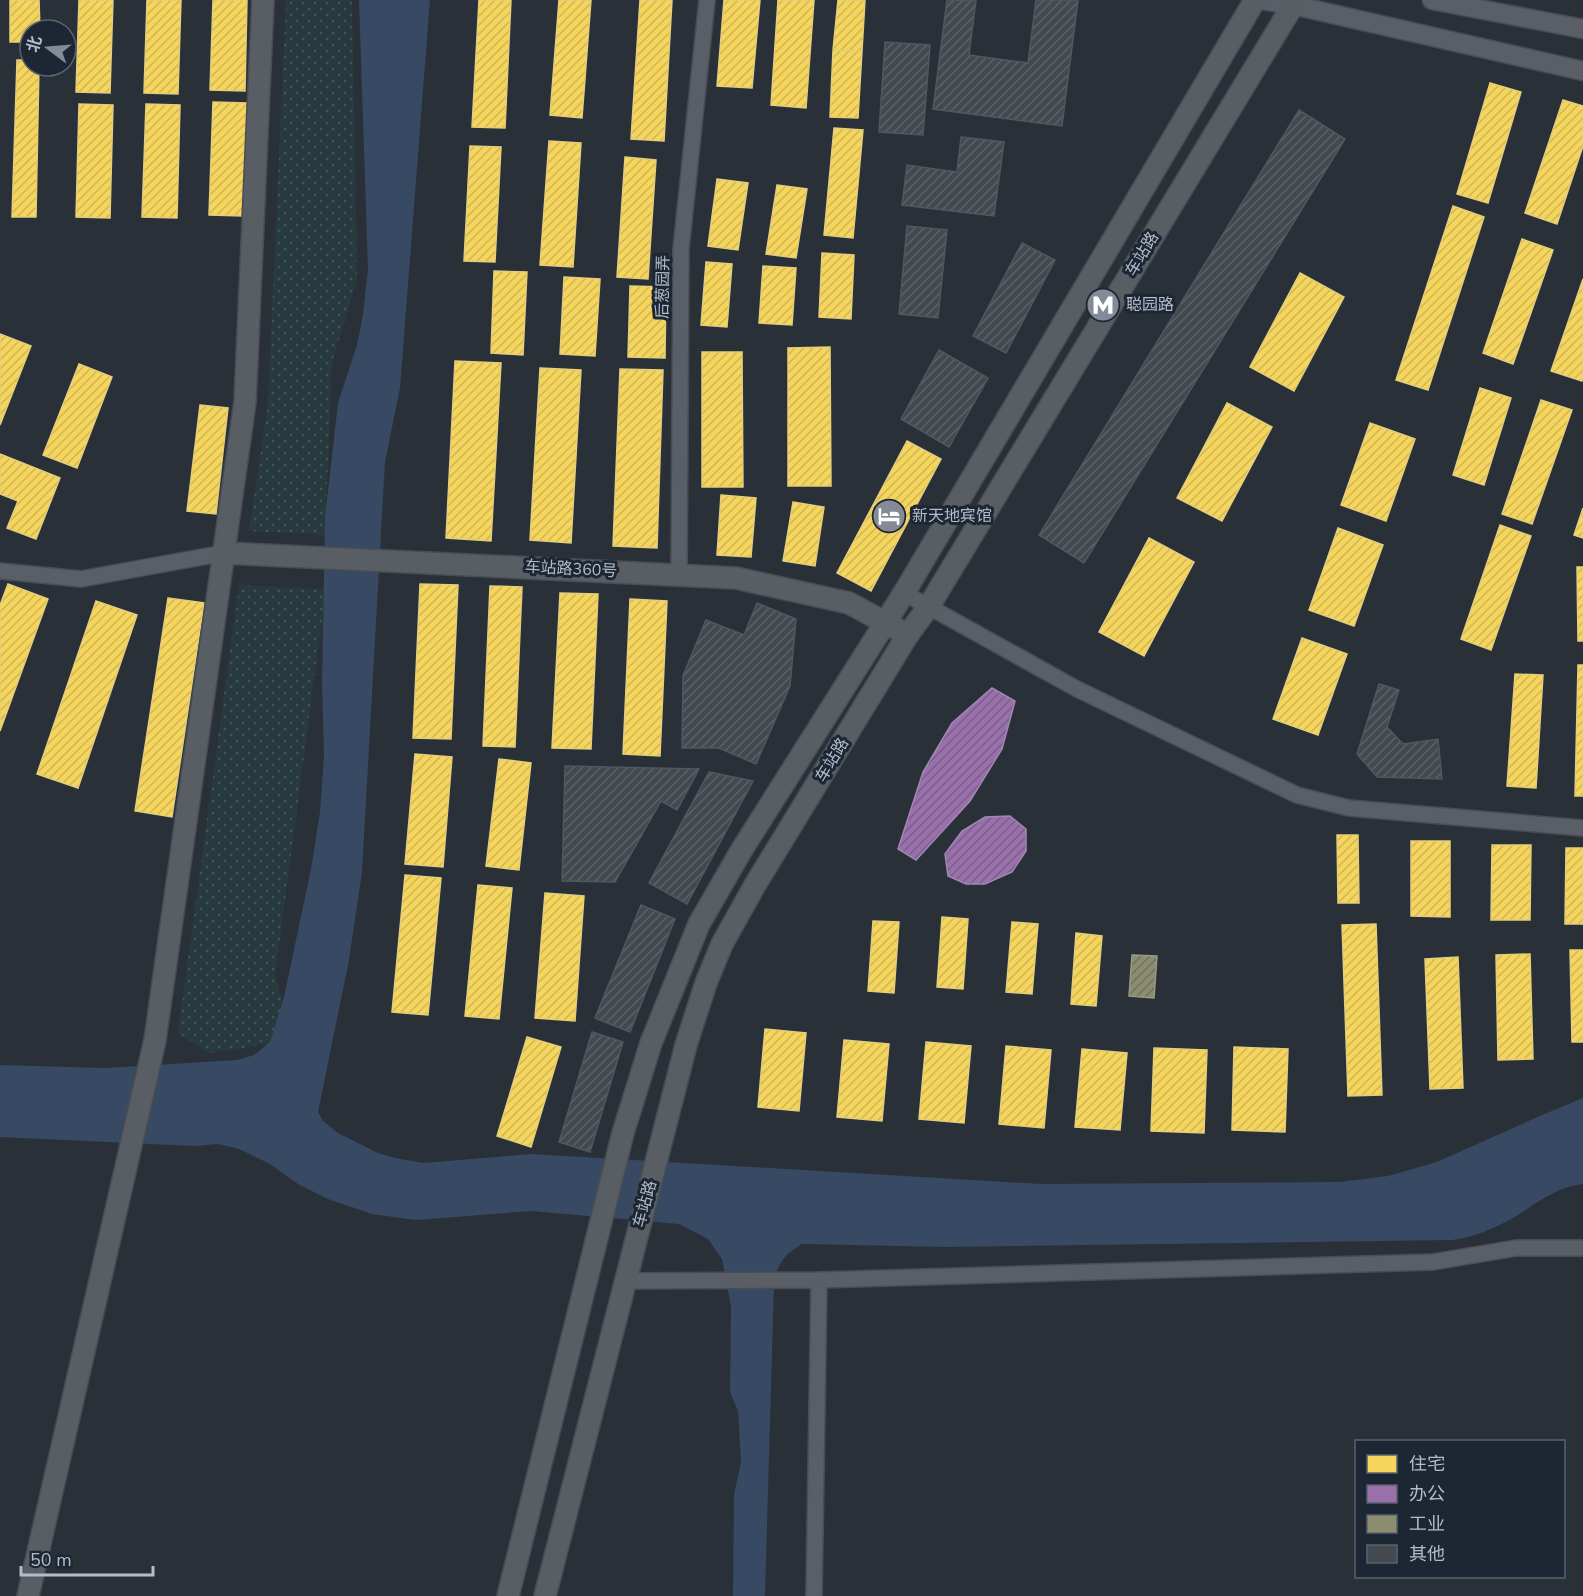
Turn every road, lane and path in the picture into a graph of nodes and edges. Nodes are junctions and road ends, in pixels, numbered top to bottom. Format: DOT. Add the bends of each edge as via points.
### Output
graph roads {
  1 [pos="263,0"];
  2 [pos="707,0"];
  3 [pos="1255,0"];
  4 [pos="1261,0"];
  5 [pos="1432,0"];
  6 [pos="1293,3"];
  7 [pos="1583,29"];
  8 [pos="1583,71"];
  9 [pos="224,553"];
  10 [pos="0,571"];
  11 [pos="679,575"];
  12 [pos="904,593"];
  13 [pos="929,606"];
  14 [pos="885,621"];
  15 [pos="908,636"];
  16 [pos="1583,828"];
  17 [pos="1583,1248"];
  18 [pos="819,1280"];
  19 [pos="624,1281"];
  20 [pos="28,1596"];
  21 [pos="507,1596"];
  22 [pos="545,1596"];
  23 [pos="813,1596"];
  1 -- 9 [label="main road" via="245,402"];
  2 -- 11 [label="street, 后葱园弄" via="681,249"];
  3 -- 12 [label="main road, 车站路"];
  4 -- 6 [label="street"];
  5 -- 7 [label="street"];
  6 -- 8 [label="street"];
  6 -- 13 [label="main road, 车站路"];
  9 -- 10 [label="street" via="81,579"];
  9 -- 11 [label="main road, 车站路360号"];
  9 -- 20 [label="main road" via="155,1040"];
  11 -- 14 [label="main road, 车站路360号" via="736,578 849,603"];
  12 -- 13 [label="street"];
  12 -- 14 [label="main road, 车站路"];
  13 -- 15 [label="main road, 车站路"];
  13 -- 16 [label="street" via="1077,689 1297,795 1349,808"];
  14 -- 15 [label="main road, 车站路360号"];
  14 -- 21 [label="main road, 车站路" via="699,924 651,1043 601,1216"];
  15 -- 19 [label="main road, 车站路" via="722,944 687,1045"];
  17 -- 18 [label="street" via="1516,1248 1433,1262"];
  18 -- 19 [label="street"];
  18 -- 23 [label="street"];
  19 -- 22 [label="main road, 车站路"];
}
